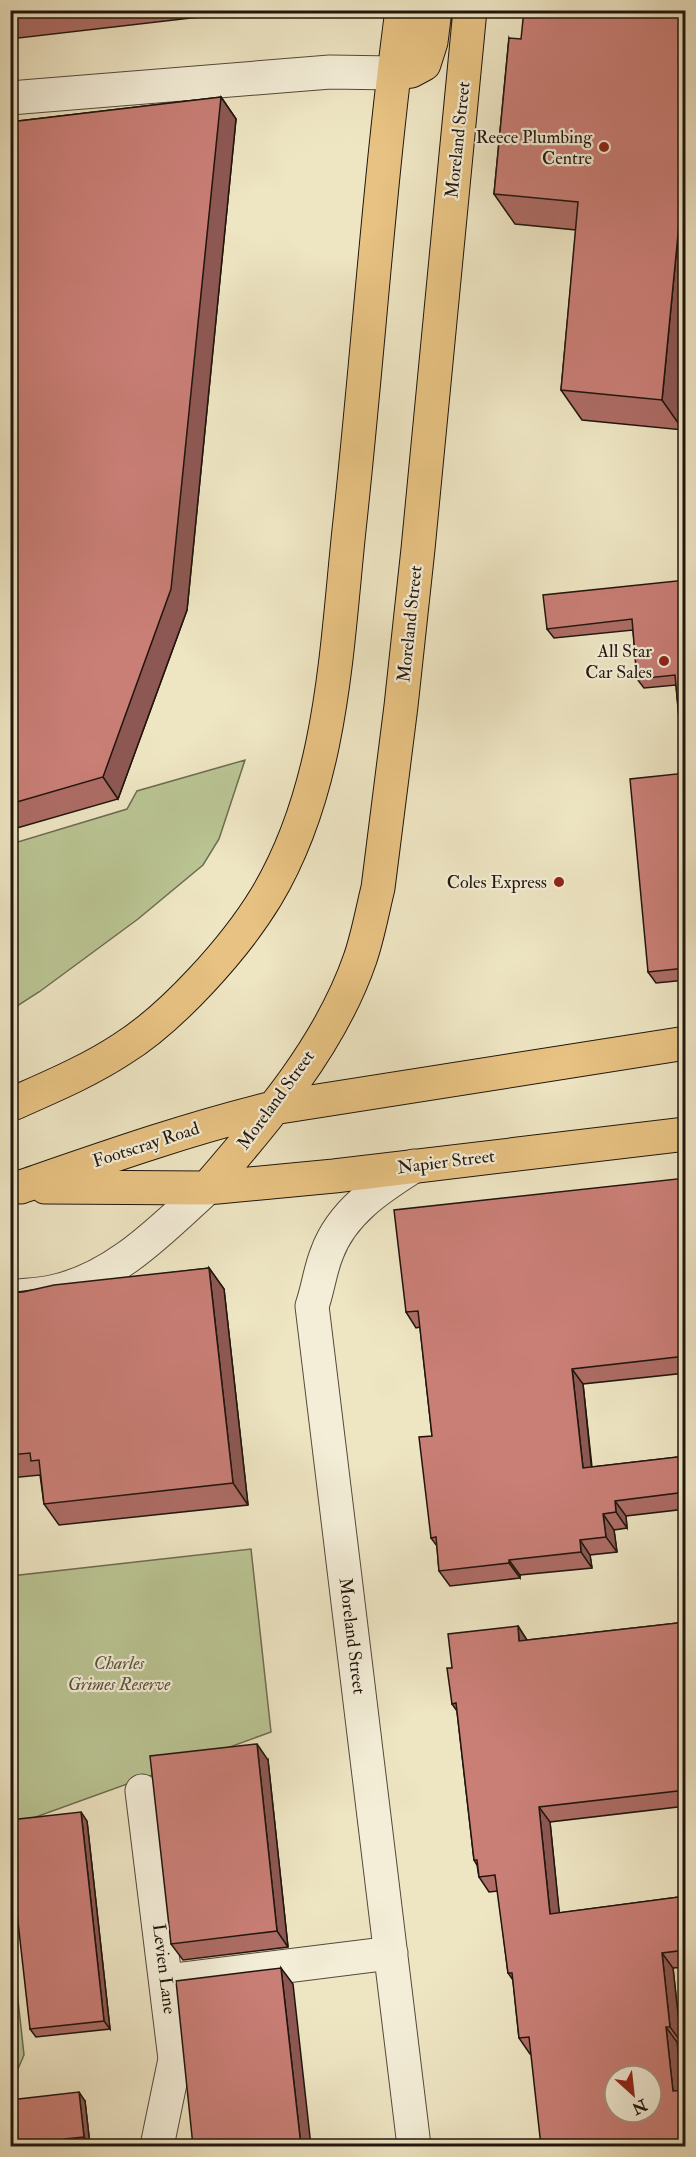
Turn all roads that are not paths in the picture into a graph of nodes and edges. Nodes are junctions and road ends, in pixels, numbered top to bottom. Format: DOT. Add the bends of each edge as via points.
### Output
graph roads {
  1 [pos="402,10"];
  2 [pos="435,10"];
  3 [pos="470,10"];
  4 [pos="394,73"];
  5 [pos="10,98"];
  6 [pos="686,1043"];
  7 [pos="10,1105"];
  8 [pos="273,1108"];
  9 [pos="686,1134"];
  10 [pos="414,1166"];
  11 [pos="16,1187"];
  12 [pos="207,1188"];
  13 [pos="10,1296"];
  14 [pos="142,1791"];
  15 [pos="391,1953"];
  16 [pos="166,1981"];
  17 [pos="157,2146"];
  18 [pos="414,2146"];
  1 -- 4 [label="main road"];
  2 -- 4 [label="main road" via="424,64"];
  3 -- 8 [label="main road, Moreland Street" via="418,549 378,888 360,959 349,985 324,1032"];
  4 -- 5 [label="street" via="330,72"];
  4 -- 7 [label="main road" via="333,682 324,742 308,802 266,897 211,970 148,1031 100,1062"];
  6 -- 8 [label="main road"];
  8 -- 11 [label="main road, Footscray Road" via="150,1142"];
  8 -- 12 [label="main road, Moreland Street"];
  9 -- 10 [label="main road, Napier Street"];
  10 -- 12 [label="main road, Napier Street"];
  10 -- 15 [label="street, Moreland Street" via="368,1198 340,1226 326,1254 312,1306"];
  11 -- 12 [label="main road, Footscray Road"];
  12 -- 13 [label="street" via="141,1247 98,1275 51,1292"];
  14 -- 16 [label="street, Levien Lane"];
  15 -- 16 [label="street"];
  15 -- 18 [label="street, Moreland Street"];
  16 -- 17 [label="street, Levien Lane" via="175,2059"];
}
